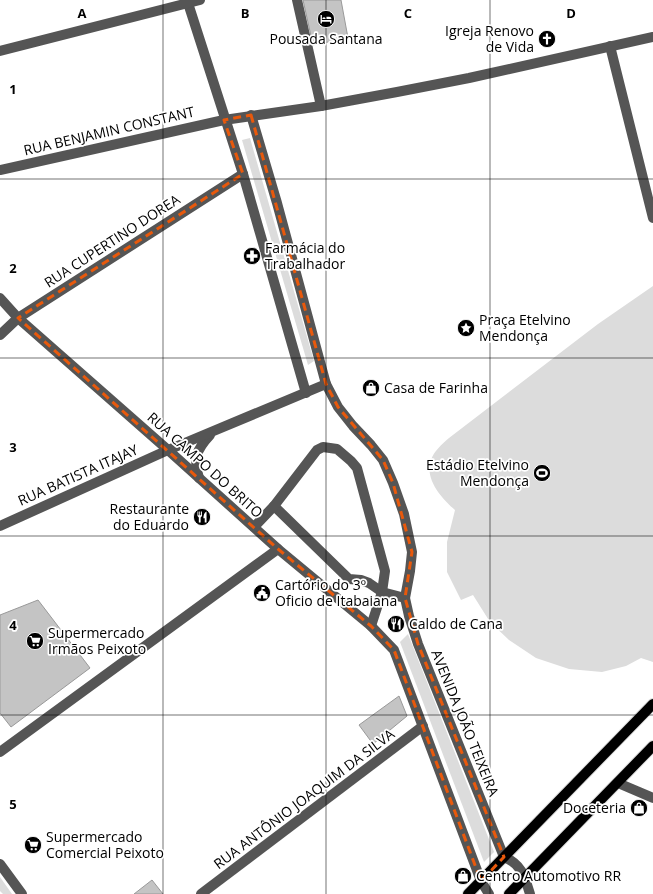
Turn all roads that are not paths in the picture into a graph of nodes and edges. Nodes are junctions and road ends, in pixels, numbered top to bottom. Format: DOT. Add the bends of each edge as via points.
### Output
graph roads {
  1 [pos="200,0"];
  2 [pos="297,0"];
  3 [pos="187,2"];
  4 [pos="653,37"];
  5 [pos="610,46"];
  6 [pos="0,51"];
  7 [pos="321,106"];
  8 [pos="251,115"];
  9 [pos="224,120"];
  10 [pos="0,170"];
  11 [pos="243,174"];
  12 [pos="653,218"];
  13 [pos="0,298"];
  14 [pos="18,318"];
  15 [pos="0,336"];
  16 [pos="326,384"];
  17 [pos="306,393"];
  18 [pos="212,432"];
  19 [pos="168,450"];
  20 [pos="200,480"];
  21 [pos="274,506"];
  22 [pos="0,526"];
  23 [pos="254,527"];
  24 [pos="278,549"];
  25 [pos="382,592"];
  26 [pos="405,598"];
  27 [pos="371,626"];
  28 [pos="653,704"];
  29 [pos="423,726"];
  30 [pos="653,746"];
  31 [pos="0,752"];
  32 [pos="618,783"];
  33 [pos="653,798"];
  34 [pos="504,857"];
  35 [pos="0,864"];
  36 [pos="525,877"];
  37 [pos="481,881"];
  38 [pos="22,894"];
  39 [pos="201,894"];
  40 [pos="468,894"];
  41 [pos="489,894"];
  42 [pos="509,894"];
  43 [pos="530,894"];
  1 -- 3 [label="street"];
  2 -- 7 [label="street"];
  3 -- 6 [label="street"];
  3 -- 9 [label="street"];
  4 -- 5 [label="street"];
  5 -- 7 [label="street" via="469,78"];
  5 -- 12 [label="street"];
  7 -- 8 [label="street"];
  8 -- 9 [label="street"];
  8 -- 16 [label="street"];
  9 -- 10 [label="street, RUA BENJAMIN CONSTANT"];
  9 -- 11 [label="street"];
  11 -- 14 [label="street, RUA CUPERTINO DOREA"];
  11 -- 17 [label="street"];
  13 -- 14 [label="street, RUA CAMPO DO BRITO"];
  14 -- 15 [label="street, RUA CUPERTINO DOREA"];
  14 -- 19 [label="street, RUA CAMPO DO BRITO"];
  16 -- 17 [label="street"];
  16 -- 26 [label="street" via="338,407 383,460 394,483 412,552"];
  17 -- 18 [label="street"];
  18 -- 19 [label="street"];
  18 -- 20 [label="street" via="196,454 196,468"];
  19 -- 20 [label="street, RUA CAMPO DO BRITO"];
  19 -- 22 [label="street, RUA BATISTA ITAJAY"];
  20 -- 23 [label="street, RUA CAMPO DO BRITO"];
  21 -- 23 [label="street"];
  21 -- 25 [label="street" via="348,579 369,583"];
  21 -- 25 [label="street" via="317,450 330,447 345,455 356,468 385,571"];
  23 -- 24 [label="street, RUA CAMPO DO BRITO"];
  24 -- 27 [label="street, RUA CAMPO DO BRITO"];
  24 -- 31 [label="street"];
  25 -- 26 [label="street"];
  25 -- 27 [label="street"];
  26 -- 34 [label="street, AVENIDA JOÃO TEIXEIRA" via="418,644"];
  27 -- 29 [label="street, RUA CAMPO DO BRITO" via="394,650"];
  28 -- 34 [label="main road"];
  29 -- 37 [label="street"];
  29 -- 39 [label="street, RUA ANTÔNIO JOAQUIM DA SILVA"];
  30 -- 32 [label="main road"];
  32 -- 33 [label="street"];
  32 -- 36 [label="main road"];
  34 -- 36 [label="street" via="518,865"];
  34 -- 37 [label="main road"];
  35 -- 38 [label="street"];
  36 -- 42 [label="main road"];
  36 -- 43 [label="street"];
  37 -- 40 [label="main road"];
  37 -- 41 [label="street"];
}
